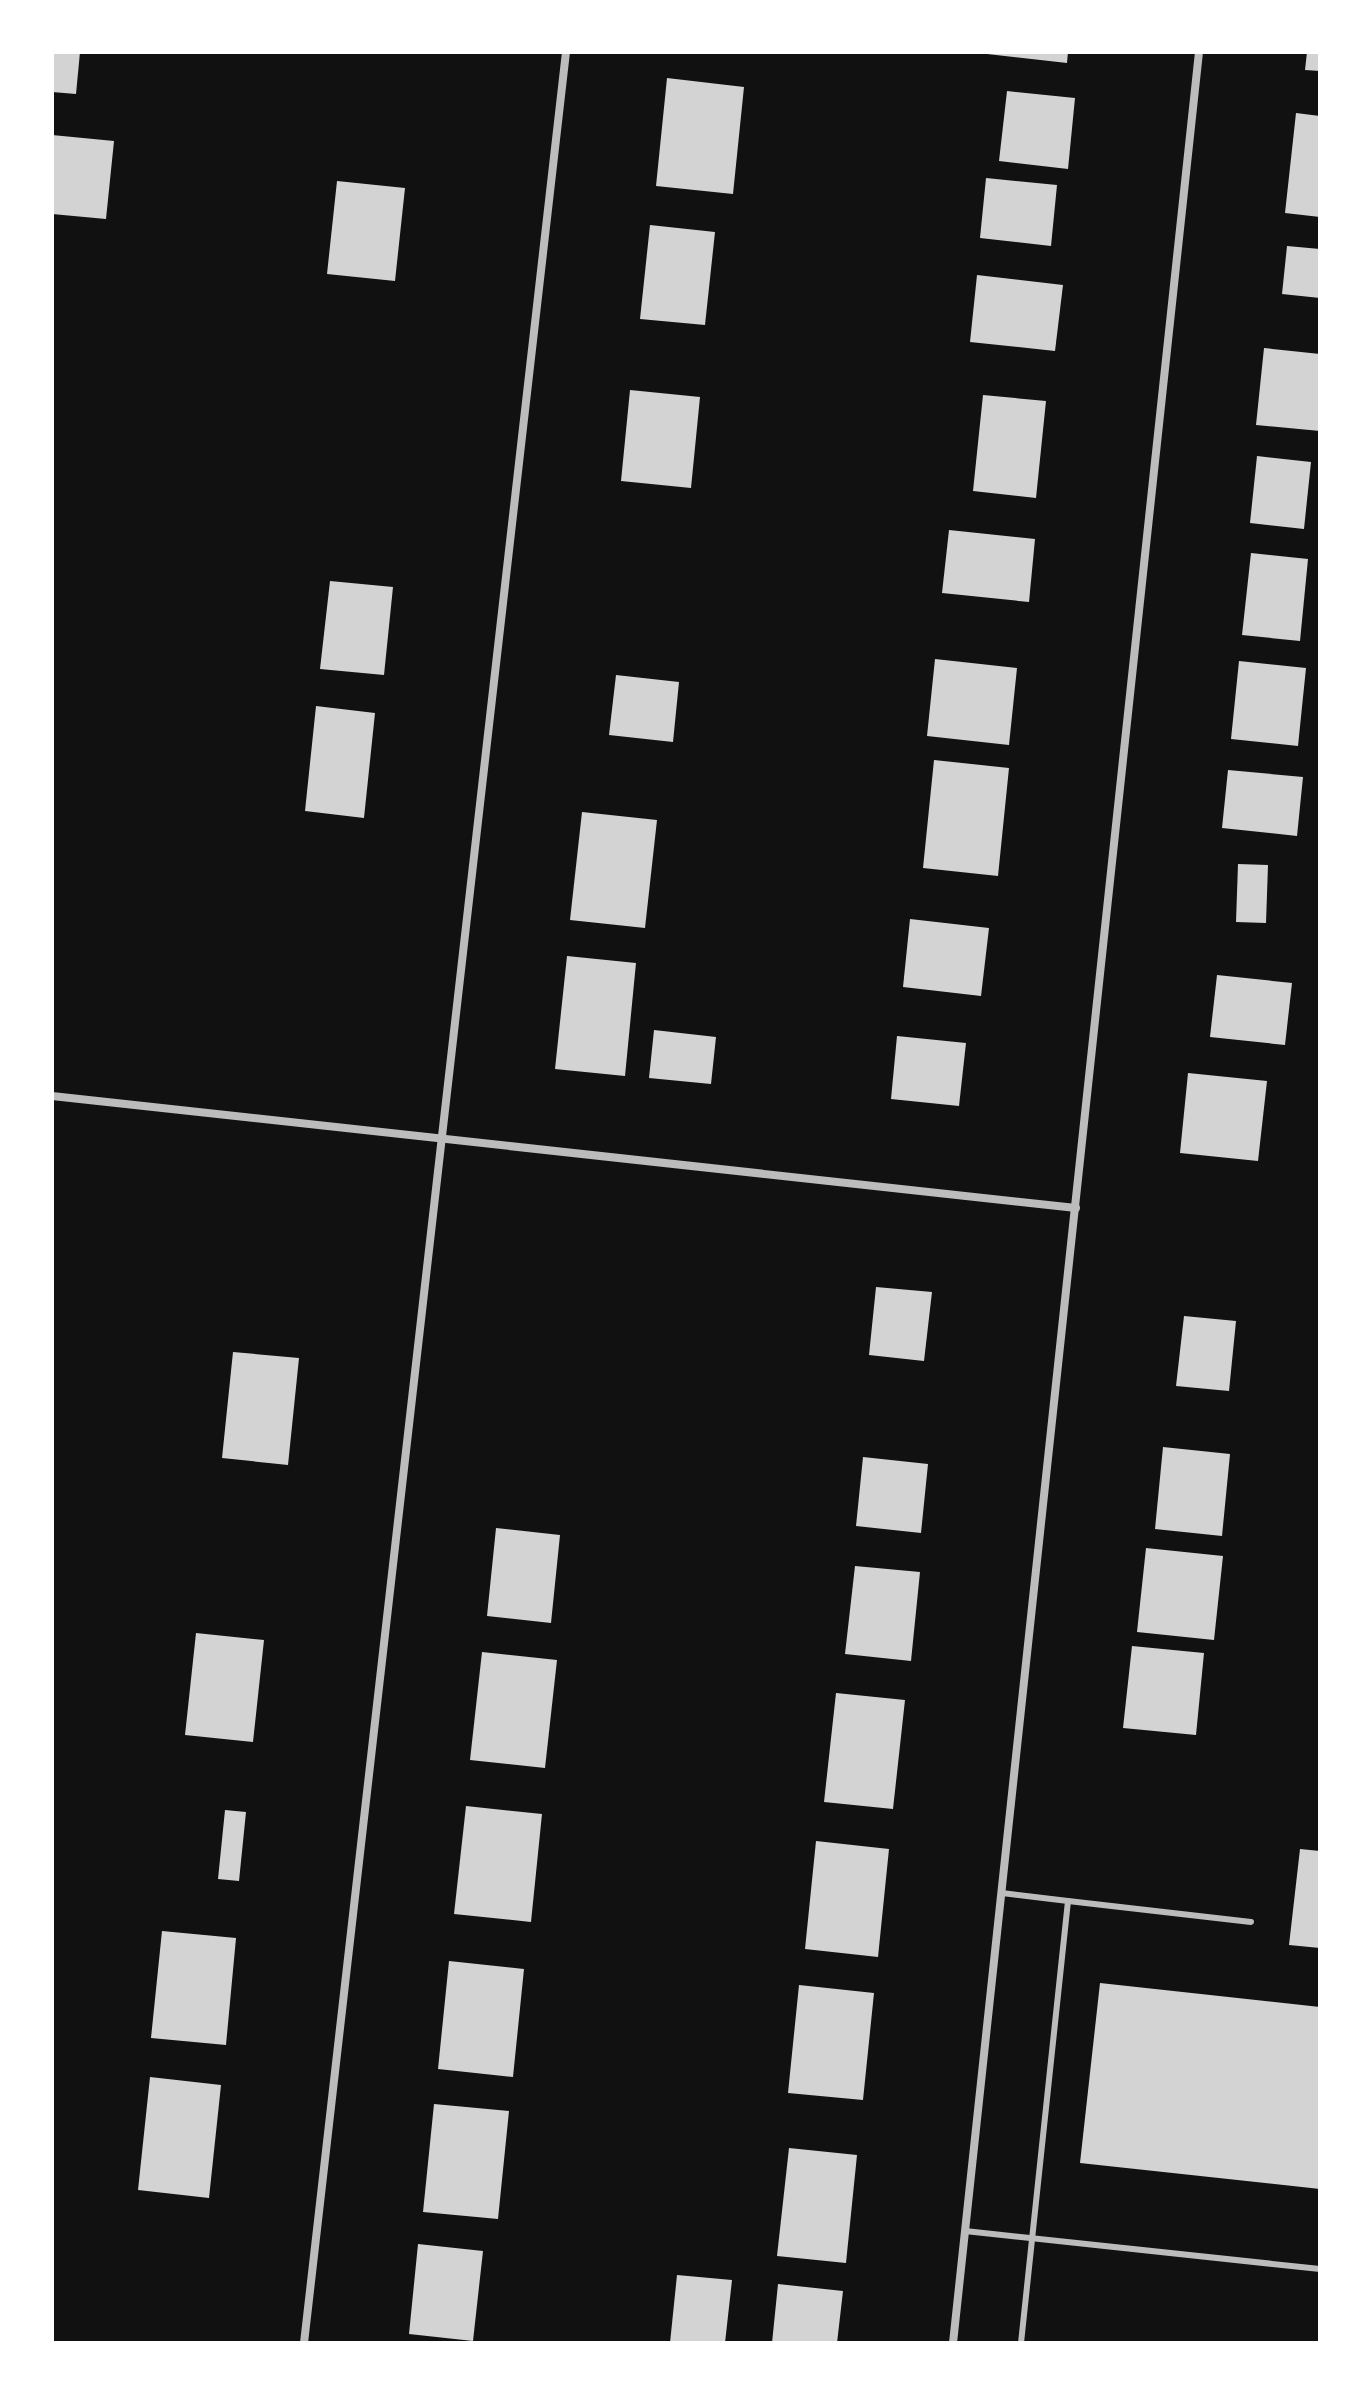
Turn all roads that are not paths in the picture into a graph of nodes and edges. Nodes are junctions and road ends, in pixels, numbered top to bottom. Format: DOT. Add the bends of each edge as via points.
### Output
graph roads {
  1 [pos="566,52"];
  2 [pos="1199,52"];
  3 [pos="52,1096"];
  4 [pos="442,1138"];
  5 [pos="1076,1208"];
  6 [pos="1002,1893"];
  7 [pos="1068,1901"];
  8 [pos="1251,1922"];
  9 [pos="965,2231"];
  10 [pos="1033,2239"];
  11 [pos="1320,2269"];
  12 [pos="304,2343"];
  13 [pos="953,2343"];
  14 [pos="1021,2343"];
  1 -- 4 [label="street"];
  2 -- 5 [label="street"];
  3 -- 4 [label="street"];
  4 -- 5 [label="street"];
  4 -- 12 [label="street"];
  5 -- 6 [label="street"];
  6 -- 7 [label="lane"];
  6 -- 9 [label="street"];
  7 -- 8 [label="lane"];
  7 -- 10 [label="lane"];
  9 -- 10 [label="lane"];
  9 -- 13 [label="street"];
  10 -- 11 [label="lane"];
  10 -- 14 [label="lane"];
}
